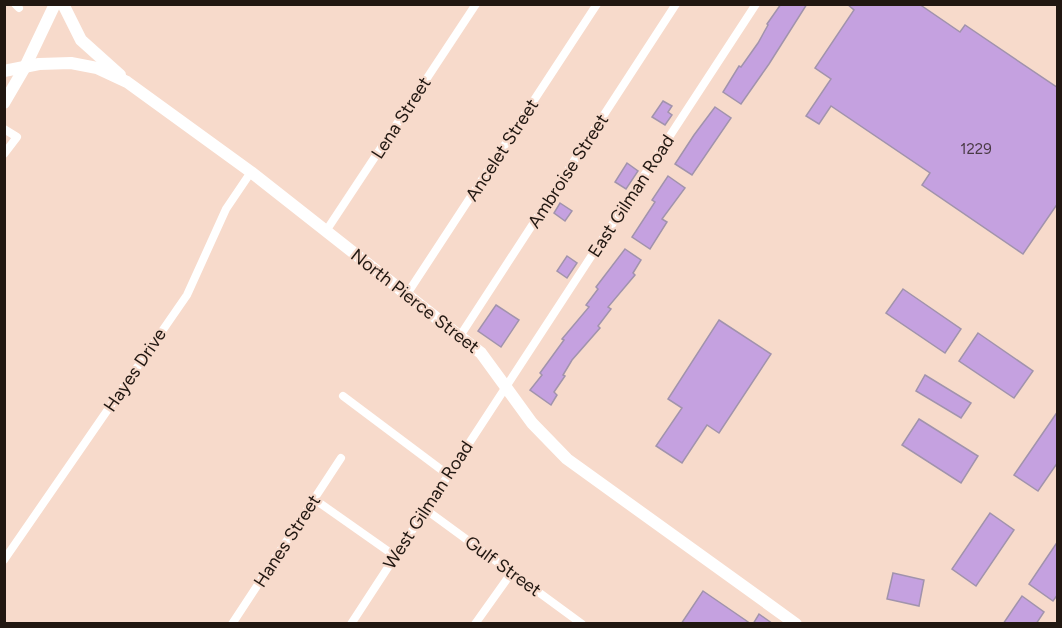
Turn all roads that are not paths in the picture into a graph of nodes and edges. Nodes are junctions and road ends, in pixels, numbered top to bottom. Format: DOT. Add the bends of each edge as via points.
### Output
graph roads {
  1 [pos="55,4"];
  2 [pos="63,4"];
  3 [pos="476,4"];
  4 [pos="597,4"];
  5 [pos="676,4"];
  6 [pos="756,4"];
  7 [pos="25,66"];
  8 [pos="4,71"];
  9 [pos="127,82"];
  10 [pos="4,103"];
  11 [pos="4,129"];
  12 [pos="4,154"];
  13 [pos="251,172"];
  14 [pos="326,231"];
  15 [pos="407,294"];
  16 [pos="460,336"];
  17 [pos="505,386"];
  18 [pos="344,396"];
  19 [pos="341,458"];
  20 [pos="447,474"];
  21 [pos="314,499"];
  22 [pos="425,509"];
  23 [pos="395,556"];
  24 [pos="4,560"];
  25 [pos="512,572"];
  26 [pos="232,624"];
  27 [pos="351,624"];
  28 [pos="475,624"];
  29 [pos="582,624"];
  30 [pos="796,624"];
  1 -- 7 [label="street"];
  2 -- 9 [label="street" via="81,40"];
  3 -- 14 [label="street, Lena Street"];
  4 -- 15 [label="street, Ancelet Street"];
  5 -- 16 [label="street, Ambroise Street"];
  6 -- 17 [label="street, East Gilman Road"];
  7 -- 8 [label="street, North Pierce Street"];
  7 -- 9 [label="street, North Pierce Street" via="71,63 97,68"];
  7 -- 10 [label="street"];
  9 -- 13 [label="street, North Pierce Street"];
  11 -- 12 [label="street" via="17,137"];
  13 -- 14 [label="street, North Pierce Street"];
  13 -- 24 [label="street, Hayes Drive" via="226,209 187,294"];
  14 -- 15 [label="street, North Pierce Street"];
  15 -- 16 [label="street, North Pierce Street"];
  16 -- 17 [label="street, North Pierce Street" via="486,358"];
  17 -- 20 [label="street, West Gilman Road"];
  17 -- 30 [label="street, North Pierce Street" via="532,423 567,459"];
  18 -- 20 [label="street"];
  19 -- 21 [label="street, Hanes Street"];
  20 -- 22 [label="street, West Gilman Road"];
  21 -- 23 [label="street"];
  21 -- 26 [label="street, Hanes Street"];
  22 -- 23 [label="street, West Gilman Road"];
  22 -- 25 [label="street, Gulf Street"];
  23 -- 27 [label="street, West Gilman Road"];
  25 -- 28 [label="street"];
  25 -- 29 [label="street, Gulf Street"];
}
